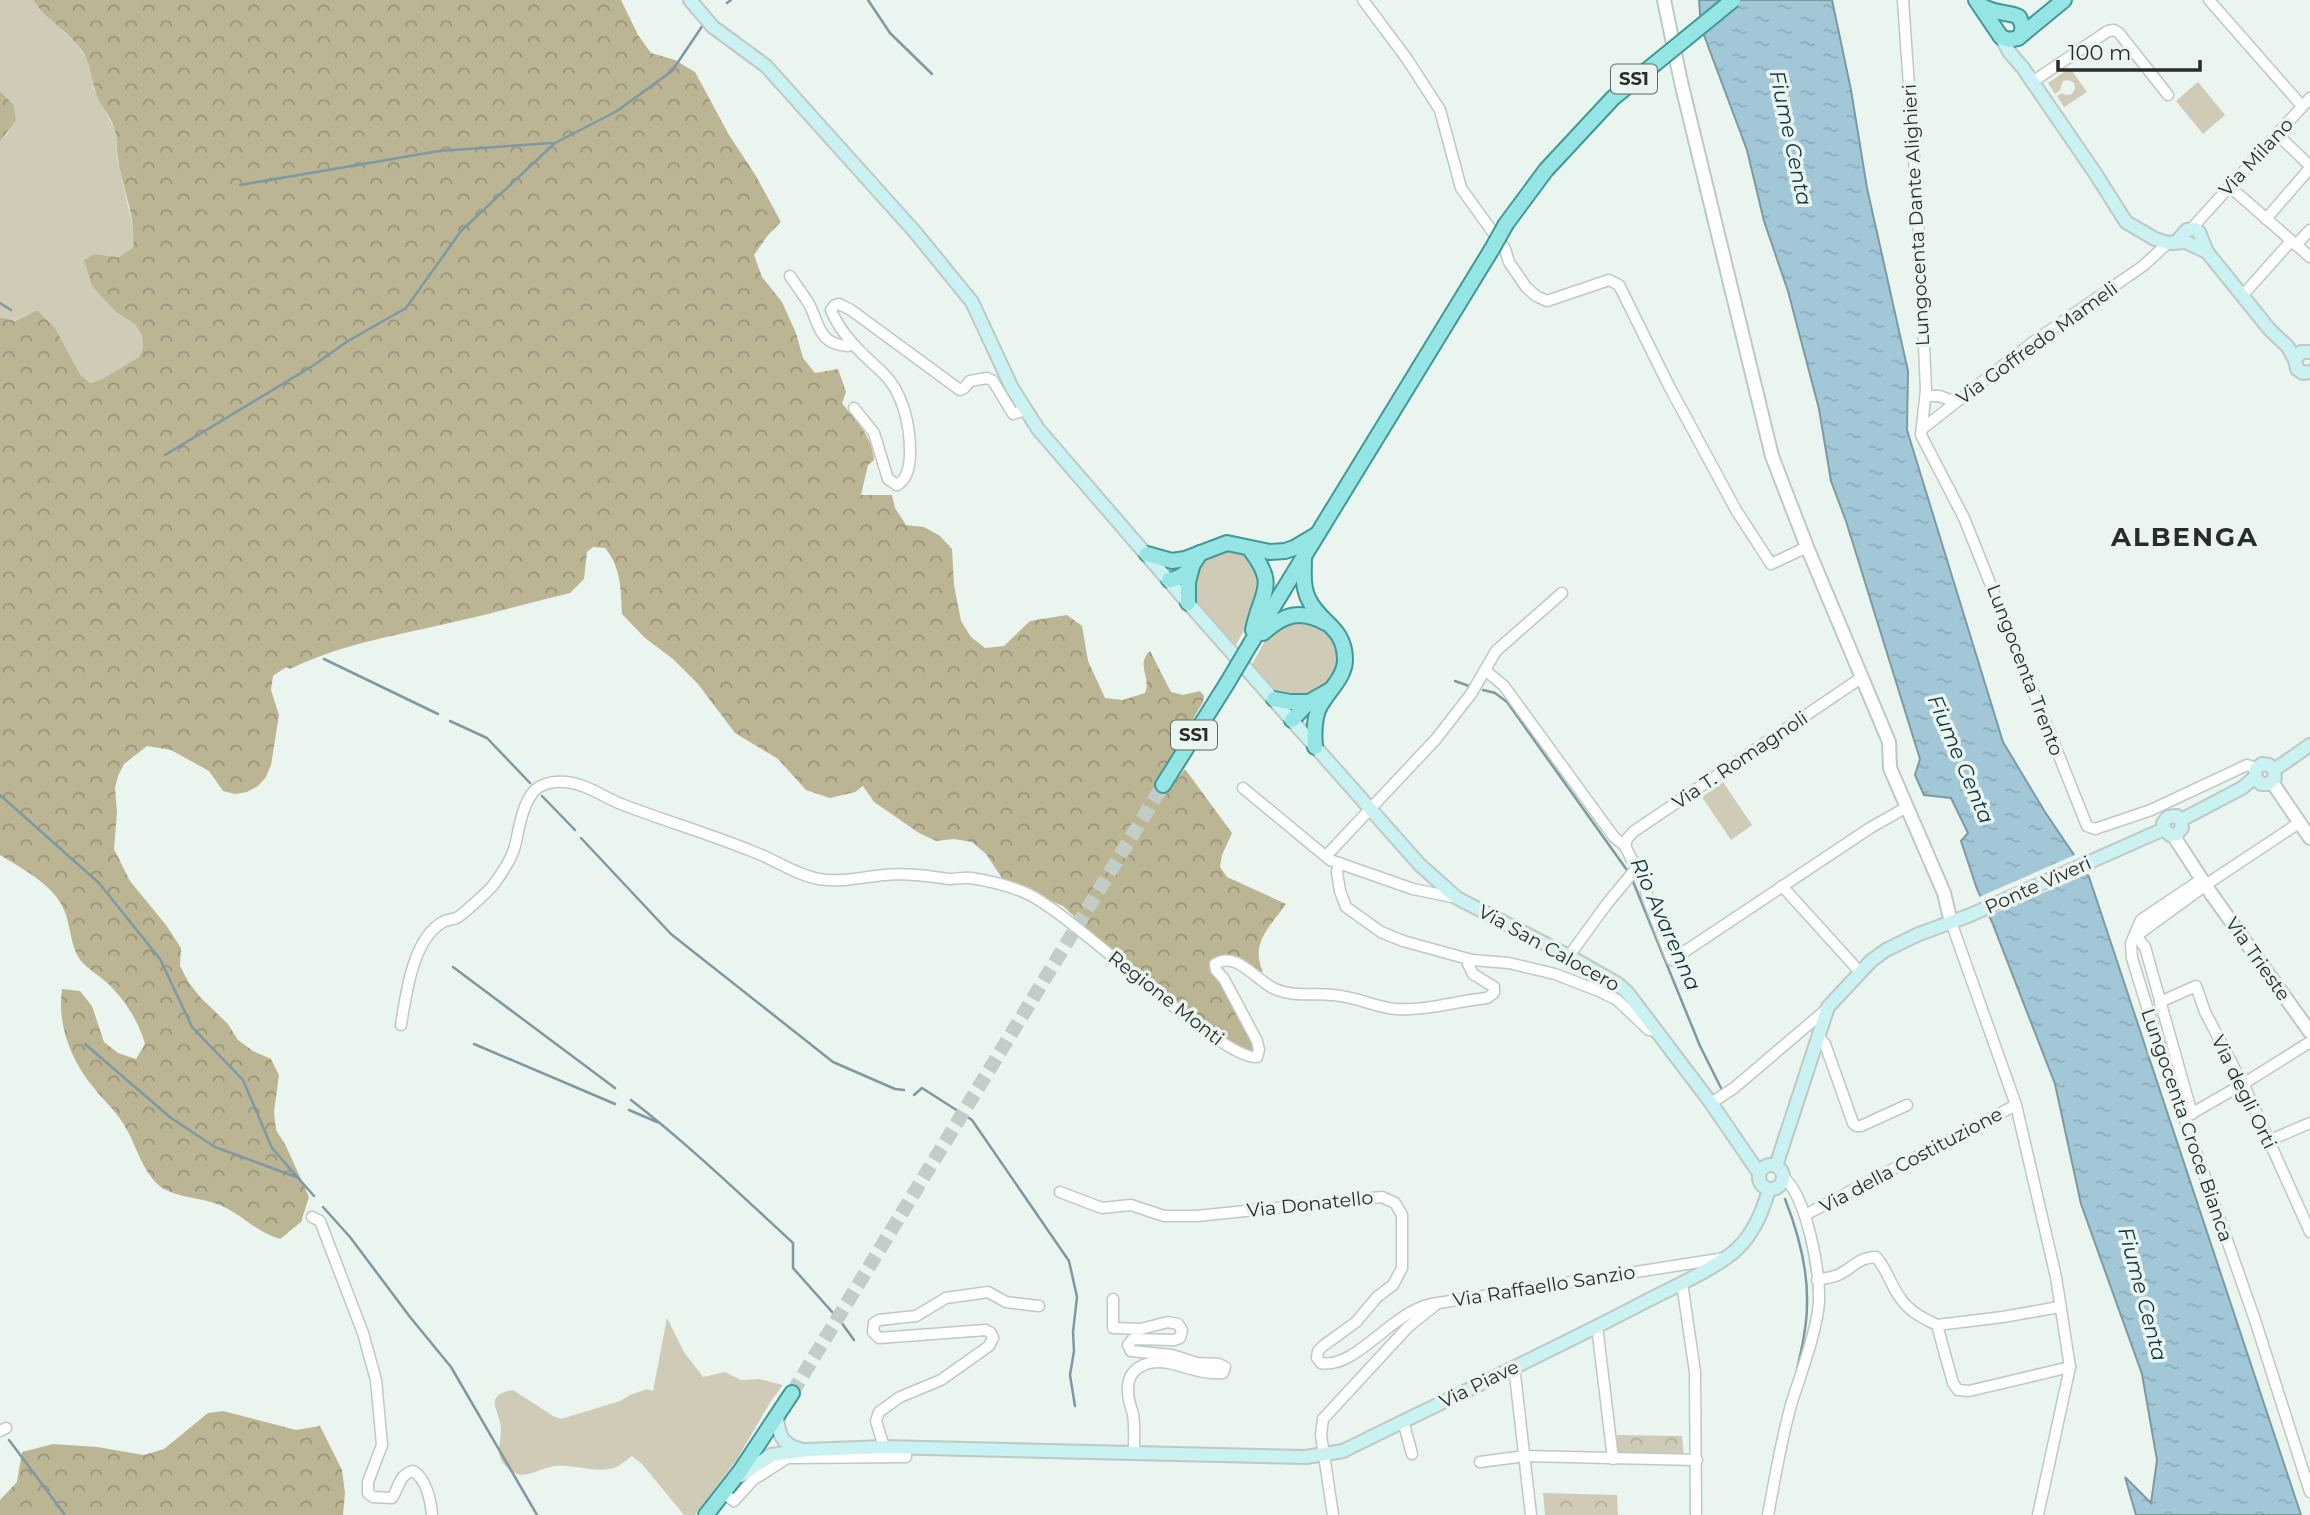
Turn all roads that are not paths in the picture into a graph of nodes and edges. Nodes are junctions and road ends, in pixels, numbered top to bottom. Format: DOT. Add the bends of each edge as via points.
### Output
graph roads {
  1 [pos="690,0"];
  2 [pos="1363,0"];
  3 [pos="1664,0"];
  4 [pos="1733,0"];
  5 [pos="1903,0"];
  6 [pos="2064,0"];
  7 [pos="2209,0"];
  8 [pos="1977,1"];
  9 [pos="2012,16"];
  10 [pos="2041,18"];
  11 [pos="1999,33"];
  12 [pos="2019,36"];
  13 [pos="2023,68"];
  14 [pos="2032,82"];
  15 [pos="2168,95"];
  16 [pos="2310,98"];
  17 [pos="2302,106"];
  18 [pos="2277,134"];
  19 [pos="2310,165"];
  20 [pos="2229,186"];
  21 [pos="2266,219"];
  22 [pos="2310,230"];
  23 [pos="2187,238"];
  24 [pos="2310,239"];
  25 [pos="2296,246"];
  26 [pos="2310,257"];
  27 [pos="789,276"];
  28 [pos="2243,295"];
  29 [pos="850,341"];
  30 [pos="2305,353"];
  31 [pos="2309,374"];
  32 [pos="1926,396"];
  33 [pos="1956,402"];
  34 [pos="854,408"];
  35 [pos="1025,410"];
  36 [pos="1922,429"];
  37 [pos="1320,533"];
  38 [pos="1807,547"];
  39 [pos="1249,548"];
  40 [pos="1147,554"];
  41 [pos="1304,557"];
  42 [pos="1189,563"];
  43 [pos="1168,580"];
  44 [pos="1562,593"];
  45 [pos="1188,603"];
  46 [pos="1331,625"];
  47 [pos="1251,643"];
  48 [pos="1485,670"];
  49 [pos="1861,678"];
  50 [pos="1274,699"];
  51 [pos="1313,706"];
  52 [pos="1292,720"];
  53 [pos="2310,745"];
  54 [pos="1315,747"];
  55 [pos="2256,772"];
  56 [pos="2273,776"];
  57 [pos="1163,785"];
  58 [pos="1242,788"];
  59 [pos="2163,804"];
  60 [pos="1907,807"];
  61 [pos="1370,809"];
  62 [pos="2171,824"];
  63 [pos="2305,828"];
  64 [pos="1625,846"];
  65 [pos="1326,856"];
  66 [pos="1339,863"];
  67 [pos="1634,871"];
  68 [pos="2204,882"];
  69 [pos="1782,886"];
  70 [pos="1457,898"];
  71 [pos="1951,922"];
  72 [pos="2136,936"];
  73 [pos="1569,956"];
  74 [pos="1472,960"];
  75 [pos="1860,972"];
  76 [pos="2161,1002"];
  77 [pos="1828,1007"];
  78 [pos="401,1025"];
  79 [pos="1657,1031"];
  80 [pos="2310,1032"];
  81 [pos="1818,1036"];
  82 [pos="2310,1042"];
  83 [pos="2243,1084"];
  84 [pos="1711,1103"];
  85 [pos="1908,1105"];
  86 [pos="2016,1105"];
  87 [pos="2188,1115"];
  88 [pos="2310,1123"];
  89 [pos="2268,1141"];
  90 [pos="1779,1171"];
  91 [pos="1759,1173"];
  92 [pos="1769,1189"];
  93 [pos="1060,1192"];
  94 [pos="1805,1215"];
  95 [pos="312,1217"];
  96 [pos="2310,1232"];
  97 [pos="1725,1258"];
  98 [pos="1817,1280"];
  99 [pos="1682,1283"];
  100 [pos="1113,1299"];
  101 [pos="1438,1303"];
  102 [pos="1039,1306"];
  103 [pos="2059,1307"];
  104 [pos="1937,1325"];
  105 [pos="1597,1326"];
  106 [pos="1514,1366"];
  107 [pos="2070,1367"];
  108 [pos="792,1393"];
  109 [pos="777,1415"];
  110 [pos="1403,1421"];
  111 [pos="884,1447"];
  112 [pos="906,1448"];
  113 [pos="807,1450"];
  114 [pos="1134,1453"];
  115 [pos="1412,1454"];
  116 [pos="1325,1455"];
  117 [pos="1525,1456"];
  118 [pos="1613,1459"];
  119 [pos="1697,1460"];
  120 [pos="1479,1462"];
  121 [pos="728,1488"];
  122 [pos="2310,1492"];
  123 [pos="432,1515"];
  124 [pos="706,1515"];
  125 [pos="1333,1515"];
  126 [pos="1531,1515"];
  127 [pos="1696,1515"];
  128 [pos="1768,1515"];
  129 [pos="2038,1515"];
  1 -- 35 [label="main road, Via San Calocero" via="713,27 766,66 907,222 972,302"];
  2 -- 38 [label="street" via="1440,110 1461,188 1526,287 1548,301 1609,280 1619,285 1736,510 1771,564"];
  3 -- 38 [label="street" via="1772,456"];
  4 -- 37 [label="main road, SS1, bridge" via="1613,98 1546,170 1506,224"];
  5 -- 32 [label="street, Lungocenta Dante Alighieri"];
  6 -- 10 [label="main road"];
  7 -- 17 [label="street"];
  8 -- 9 [label="main road" via="1993,13"];
  8 -- 11 [label="main road"];
  9 -- 10 [label="main road"];
  9 -- 11 [label="main road" via="2000,19"];
  9 -- 12 [label="main road" via="2023,24"];
  10 -- 12 [label="main road"];
  11 -- 12 [label="main road" via="2009,40"];
  11 -- 13 [label="main road"];
  12 -- 13 [label="main road" via="2016,48"];
  13 -- 14 [label="main road"];
  14 -- 15 [label="street" via="2114,30"];
  14 -- 23 [label="main road" via="2126,222 2149,236"];
  16 -- 17 [label="street, Via Milano"];
  17 -- 18 [label="street, Via Milano"];
  18 -- 19 [label="street"];
  18 -- 20 [label="street, Via Milano"];
  19 -- 21 [label="street"];
  20 -- 21 [label="street"];
  20 -- 23 [label="street, Via Milano"];
  21 -- 25 [label="street"];
  22 -- 25 [label="street"];
  23 -- 28 [label="main road" via="2207,252"];
  23 -- 33 [label="street, Via Goffredo Mameli" via="2153,256"];
  24 -- 25 [label="street"];
  25 -- 26 [label="street"];
  25 -- 28 [label="street"];
  27 -- 29 [label="street" via="808,303 819,333 842,346"];
  28 -- 30 [label="main road" via="2288,347"];
  29 -- 34 [label="street" via="884,374 907,420 910,459 897,485 888,479 874,433"];
  29 -- 35 [label="street" via="832,313 835,305 851,310 960,390 987,377 1013,414"];
  30 -- 31 [label="main road" via="2297,369"];
  32 -- 33 [label="street"];
  32 -- 36 [label="street, Lungocenta Dante Alighieri"];
  33 -- 36 [label="street, Via Goffredo Mameli"];
  35 -- 40 [label="main road, Via San Calocero"];
  36 -- 59 [label="street, Lungocenta Trento" via="1926,446 1964,518 2087,825 2095,829"];
  37 -- 39 [label="main road" via="1285,551"];
  37 -- 41 [label="main road, SS1"];
  38 -- 49 [label="street"];
  39 -- 42 [label="main road" via="1227,543 1200,553"];
  39 -- 47 [label="main road" via="1267,580"];
  40 -- 42 [label="main road"];
  40 -- 43 [label="main road, Via San Calocero"];
  41 -- 46 [label="main road" via="1308,600"];
  41 -- 47 [label="main road, SS1"];
  42 -- 43 [label="main road" via="1177,579"];
  42 -- 45 [label="main road"];
  43 -- 45 [label="main road, Via San Calocero"];
  44 -- 48 [label="street" via="1496,651"];
  45 -- 50 [label="main road, Via San Calocero"];
  46 -- 47 [label="main road" via="1300,614 1287,616"];
  46 -- 51 [label="main road" via="1344,646 1345,662 1331,689"];
  47 -- 57 [label="main road, SS1, bridge"];
  48 -- 61 [label="street" via="1436,739"];
  48 -- 64 [label="street" via="1504,686"];
  49 -- 60 [label="street" via="1888,742 1890,768"];
  49 -- 64 [label="street, Via T. Romagnoli" via="1633,832"];
  50 -- 51 [label="main road"];
  50 -- 52 [label="main road, Via San Calocero"];
  51 -- 52 [label="main road" via="1311,716"];
  51 -- 54 [label="main road"];
  52 -- 54 [label="main road, Via San Calocero"];
  53 -- 56 [label="main road"];
  54 -- 61 [label="main road, Via San Calocero"];
  55 -- 56 [label="main road" via="2261,784"];
  55 -- 59 [label="street, Lungocenta Trento" via="2247,765"];
  55 -- 62 [label="main road, Ponte Viveri" via="2240,789"];
  56 -- 63 [label="street"];
  58 -- 65 [label="street"];
  59 -- 62 [label="street"];
  60 -- 69 [label="street"];
  60 -- 71 [label="street" via="1944,893"];
  61 -- 65 [label="street"];
  61 -- 70 [label="main road, Via San Calocero" via="1420,866"];
  62 -- 68 [label="street, Via Trieste"];
  62 -- 71 [label="main road, Ponte Viveri"];
  63 -- 68 [label="street"];
  64 -- 69 [label="street" via="1640,867 1672,960"];
  65 -- 66 [label="street"];
  66 -- 70 [label="street" via="1413,889"];
  66 -- 74 [label="street" via="1346,907 1403,942"];
  67 -- 73 [label="street"];
  68 -- 72 [label="street"];
  68 -- 80 [label="street, Via Trieste"];
  69 -- 75 [label="street"];
  70 -- 73 [label="main road, Via San Calocero"];
  71 -- 75 [label="main road" via="1885,950"];
  71 -- 86 [label="street"];
  72 -- 76 [label="street, Lungocenta Croce Bianca" via="2145,947"];
  72 -- 87 [label="street, Lungocenta Croce Bianca" via="2131,943 2132,958 2160,1049"];
  73 -- 79 [label="main road, Via San Calocero" via="1618,984"];
  74 -- 78 [label="street, Regione Monti" via="1468,964 1473,974 1494,987 1487,998 1395,1009 1335,995 1289,993 1273,988 1238,963 1221,960 1215,964 1216,970 1258,1041 1257,1057 1248,1057 1218,1041 1030,894 964,878 909,874 817,879 567,782 544,784 533,793 515,848 491,889 458,917 429,933 410,976"];
  74 -- 79 [label="street" via="1543,970 1600,990 1649,1030"];
  75 -- 77 [label="main road"];
  76 -- 83 [label="street, Via degli Orti" via="2196,986"];
  76 -- 87 [label="street, Lungocenta Croce Bianca"];
  77 -- 81 [label="main road"];
  77 -- 84 [label="street"];
  79 -- 84 [label="main road, Via San Calocero"];
  81 -- 85 [label="street" via="1856,1126"];
  81 -- 90 [label="main road"];
  82 -- 83 [label="street"];
  83 -- 87 [label="street"];
  83 -- 89 [label="street, Via degli Orti"];
  84 -- 91 [label="main road, Via San Calocero"];
  86 -- 94 [label="street, Via della Costituzione"];
  86 -- 103 [label="street"];
  87 -- 122 [label="street, Lungocenta Croce Bianca"];
  88 -- 89 [label="street"];
  89 -- 96 [label="street, Via degli Orti"];
  90 -- 91 [label="main road" via="1764,1166"];
  90 -- 92 [label="main road" via="1778,1187"];
  90 -- 94 [label="street" via="1790,1182"];
  91 -- 92 [label="main road" via="1761,1184"];
  92 -- 97 [label="main road, Via Piave" via="1752,1231"];
  93 -- 101 [label="street, Via Donatello" via="1102,1208 1131,1205 1164,1216 1382,1197 1395,1203 1402,1215 1402,1268 1393,1285 1356,1322 1322,1346 1317,1358 1321,1363 1344,1361 1405,1314"];
  94 -- 98 [label="street"];
  95 -- 123 [label="street" via="320,1221 328,1238 376,1380 383,1445 368,1493 392,1498 402,1477 407,1472 417,1473"];
  97 -- 99 [label="main road, Via Piave"];
  97 -- 101 [label="street, Via Raffaello Sanzio"];
  98 -- 104 [label="street" via="1875,1256 1901,1300 1916,1315"];
  98 -- 128 [label="street" via="1819,1302"];
  99 -- 105 [label="main road, Via Piave"];
  99 -- 119 [label="street" via="1695,1372"];
  100 -- 114 [label="street" via="1113,1328 1141,1329 1174,1322 1182,1330 1174,1340 1133,1339 1128,1345 1131,1351 1225,1367 1218,1374 1160,1362 1135,1369 1129,1376 1128,1392"];
  101 -- 116 [label="street, Via Raffaello Sanzio" via="1408,1326 1330,1409 1321,1435"];
  102 -- 111 [label="street" via="1006,1302 988,1292 946,1298 915,1316 874,1323 873,1332 879,1338 986,1330 993,1338 989,1346 941,1380 900,1397 879,1412"];
  103 -- 104 [label="street"];
  103 -- 107 [label="street"];
  104 -- 107 [label="street" via="1952,1383 1958,1390"];
  105 -- 106 [label="main road, Via Piave"];
  105 -- 118 [label="street"];
  106 -- 110 [label="main road, Via Piave"];
  106 -- 117 [label="street"];
  107 -- 129 [label="street"];
  108 -- 109 [label="main road"];
  109 -- 113 [label="main road" via="783,1440"];
  109 -- 121 [label="main road"];
  110 -- 115 [label="street"];
  110 -- 116 [label="main road, Via Piave" via="1343,1451"];
  111 -- 112 [label="main road, Via Piave"];
  111 -- 113 [label="main road, Via Piave"];
  112 -- 114 [label="main road, Via Piave"];
  112 -- 121 [label="street" via="906,1457 786,1458 753,1480 734,1501"];
  113 -- 121 [label="main road, Via Piave" via="765,1457"];
  114 -- 116 [label="main road, Via Piave"];
  116 -- 125 [label="street, Via Raffaello Sanzio"];
  117 -- 118 [label="street"];
  117 -- 120 [label="street"];
  117 -- 126 [label="street"];
  118 -- 119 [label="street"];
  119 -- 127 [label="street"];
  121 -- 124 [label="main road"];
}
